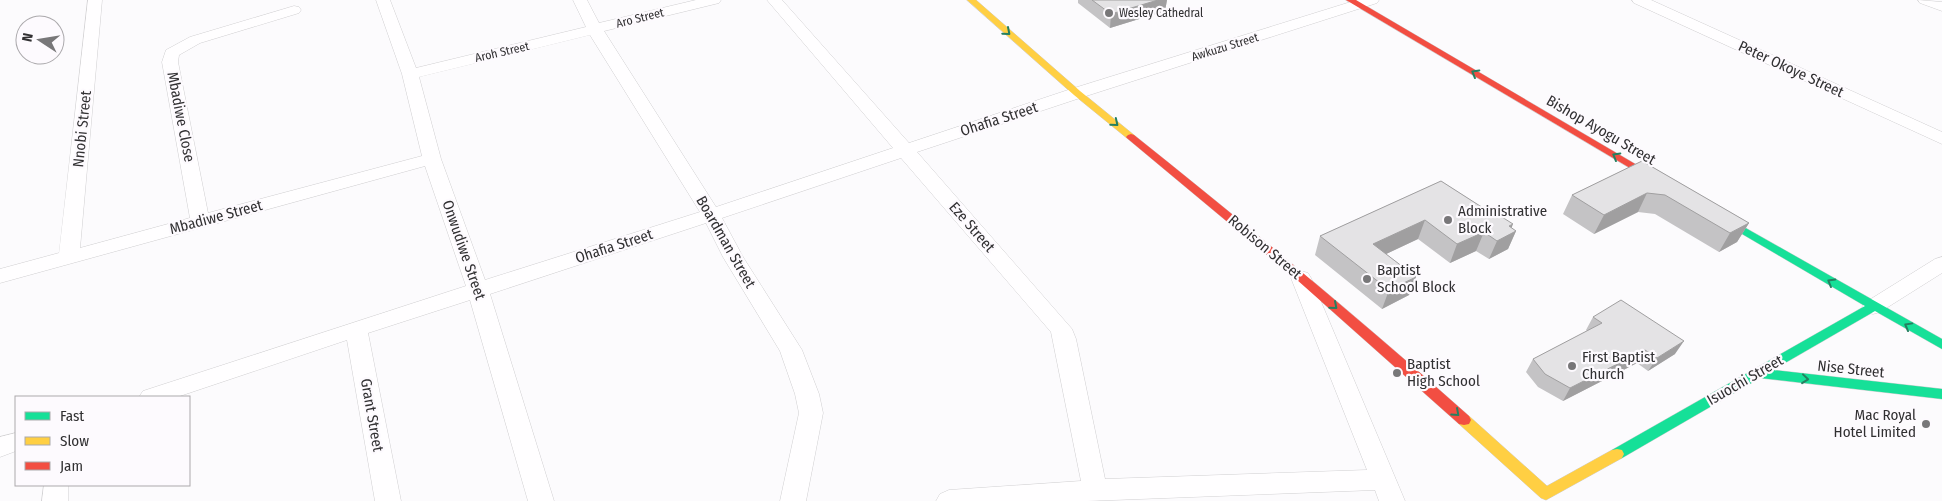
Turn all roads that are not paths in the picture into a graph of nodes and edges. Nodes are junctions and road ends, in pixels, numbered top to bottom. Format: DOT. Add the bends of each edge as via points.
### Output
graph roads {
  1 [pos="95,0"];
  2 [pos="383,0"];
  3 [pos="580,0"];
  4 [pos="714,0"];
  5 [pos="774,0"];
  6 [pos="971,0"];
  7 [pos="1640,0"];
  8 [pos="1925,0"];
  9 [pos="1360,1"];
  10 [pos="1942,7"];
  11 [pos="294,10"];
  12 [pos="595,30"];
  13 [pos="410,74"];
  14 [pos="1077,93"];
  15 [pos="1942,139"];
  16 [pos="904,150"];
  17 [pos="432,159"];
  18 [pos="1676,191"];
  19 [pos="1701,206"];
  20 [pos="711,215"];
  21 [pos="200,221"];
  22 [pos="69,258"];
  23 [pos="1942,264"];
  24 [pos="0,276"];
  25 [pos="1301,277"];
  26 [pos="478,290"];
  27 [pos="1873,307"];
  28 [pos="356,329"];
  29 [pos="1942,345"];
  30 [pos="1757,373"];
  31 [pos="1942,394"];
  32 [pos="154,396"];
  33 [pos="15,442"];
  34 [pos="0,447"];
  35 [pos="56,486"];
  36 [pos="1095,490"];
  37 [pos="1388,491"];
  38 [pos="1547,499"];
  39 [pos="55,501"];
  40 [pos="388,501"];
  41 [pos="541,501"];
  42 [pos="793,501"];
  43 [pos="949,501"];
  1 -- 22 [label="street, Nnobi Street"];
  2 -- 13 [label="street, Onwudiwe Street"];
  3 -- 12 [label="street, Boardman Street"];
  4 -- 12 [label="street, Aro Street"];
  5 -- 16 [label="street, Eze Street"];
  6 -- 14 [label="main road, Robison Street, one-way"];
  7 -- 15 [label="street, Peter Okoye Street"];
  8 -- 10 [label="street"];
  9 -- 14 [label="street, Awkuzu Street"];
  18 -- 9 [label="main road, Bishop Ayogu Street, one-way"];
  11 -- 21 [label="street, Mbadiwe Close" via="195,40 172,53 170,62"];
  12 -- 13 [label="street, Aroh Street"];
  12 -- 20 [label="street, Boardman Street"];
  13 -- 17 [label="street, Onwudiwe Street"];
  14 -- 16 [label="street, Ohafia Street"];
  14 -- 25 [label="main road, Robison Street, one-way"];
  16 -- 20 [label="street, Ohafia Street"];
  16 -- 36 [label="street, Eze Street" via="1061,329"];
  17 -- 21 [label="street, Mbadiwe Street"];
  17 -- 26 [label="street, Onwudiwe Street"];
  27 -- 19 [label="main road, one-way"];
  20 -- 26 [label="street, Ohafia Street"];
  20 -- 42 [label="street, Boardman Street" via="791,350 810,404 809,427"];
  21 -- 22 [label="street, Mbadiwe Street"];
  22 -- 24 [label="street, Mbadiwe Street"];
  23 -- 27 [label="street, Isuochi Street"];
  25 -- 37 [label="street"];
  25 -- 38 [label="main road, Robison Street, one-way" via="1410,371"];
  26 -- 28 [label="street, Ohafia Street"];
  26 -- 41 [label="street, Onwudiwe Street"];
  29 -- 27 [label="main road, one-way"];
  27 -- 30 [label="main road, Isuochi Street"];
  28 -- 32 [label="street, Ohafia Street"];
  28 -- 40 [label="street, Grant Street"];
  30 -- 31 [label="main road, Nise Street, one-way"];
  30 -- 38 [label="main road, Isuochi Street"];
  33 -- 34 [label="street"];
  35 -- 39 [label="street"];
  36 -- 37 [label="street"];
  36 -- 43 [label="street"];
}
